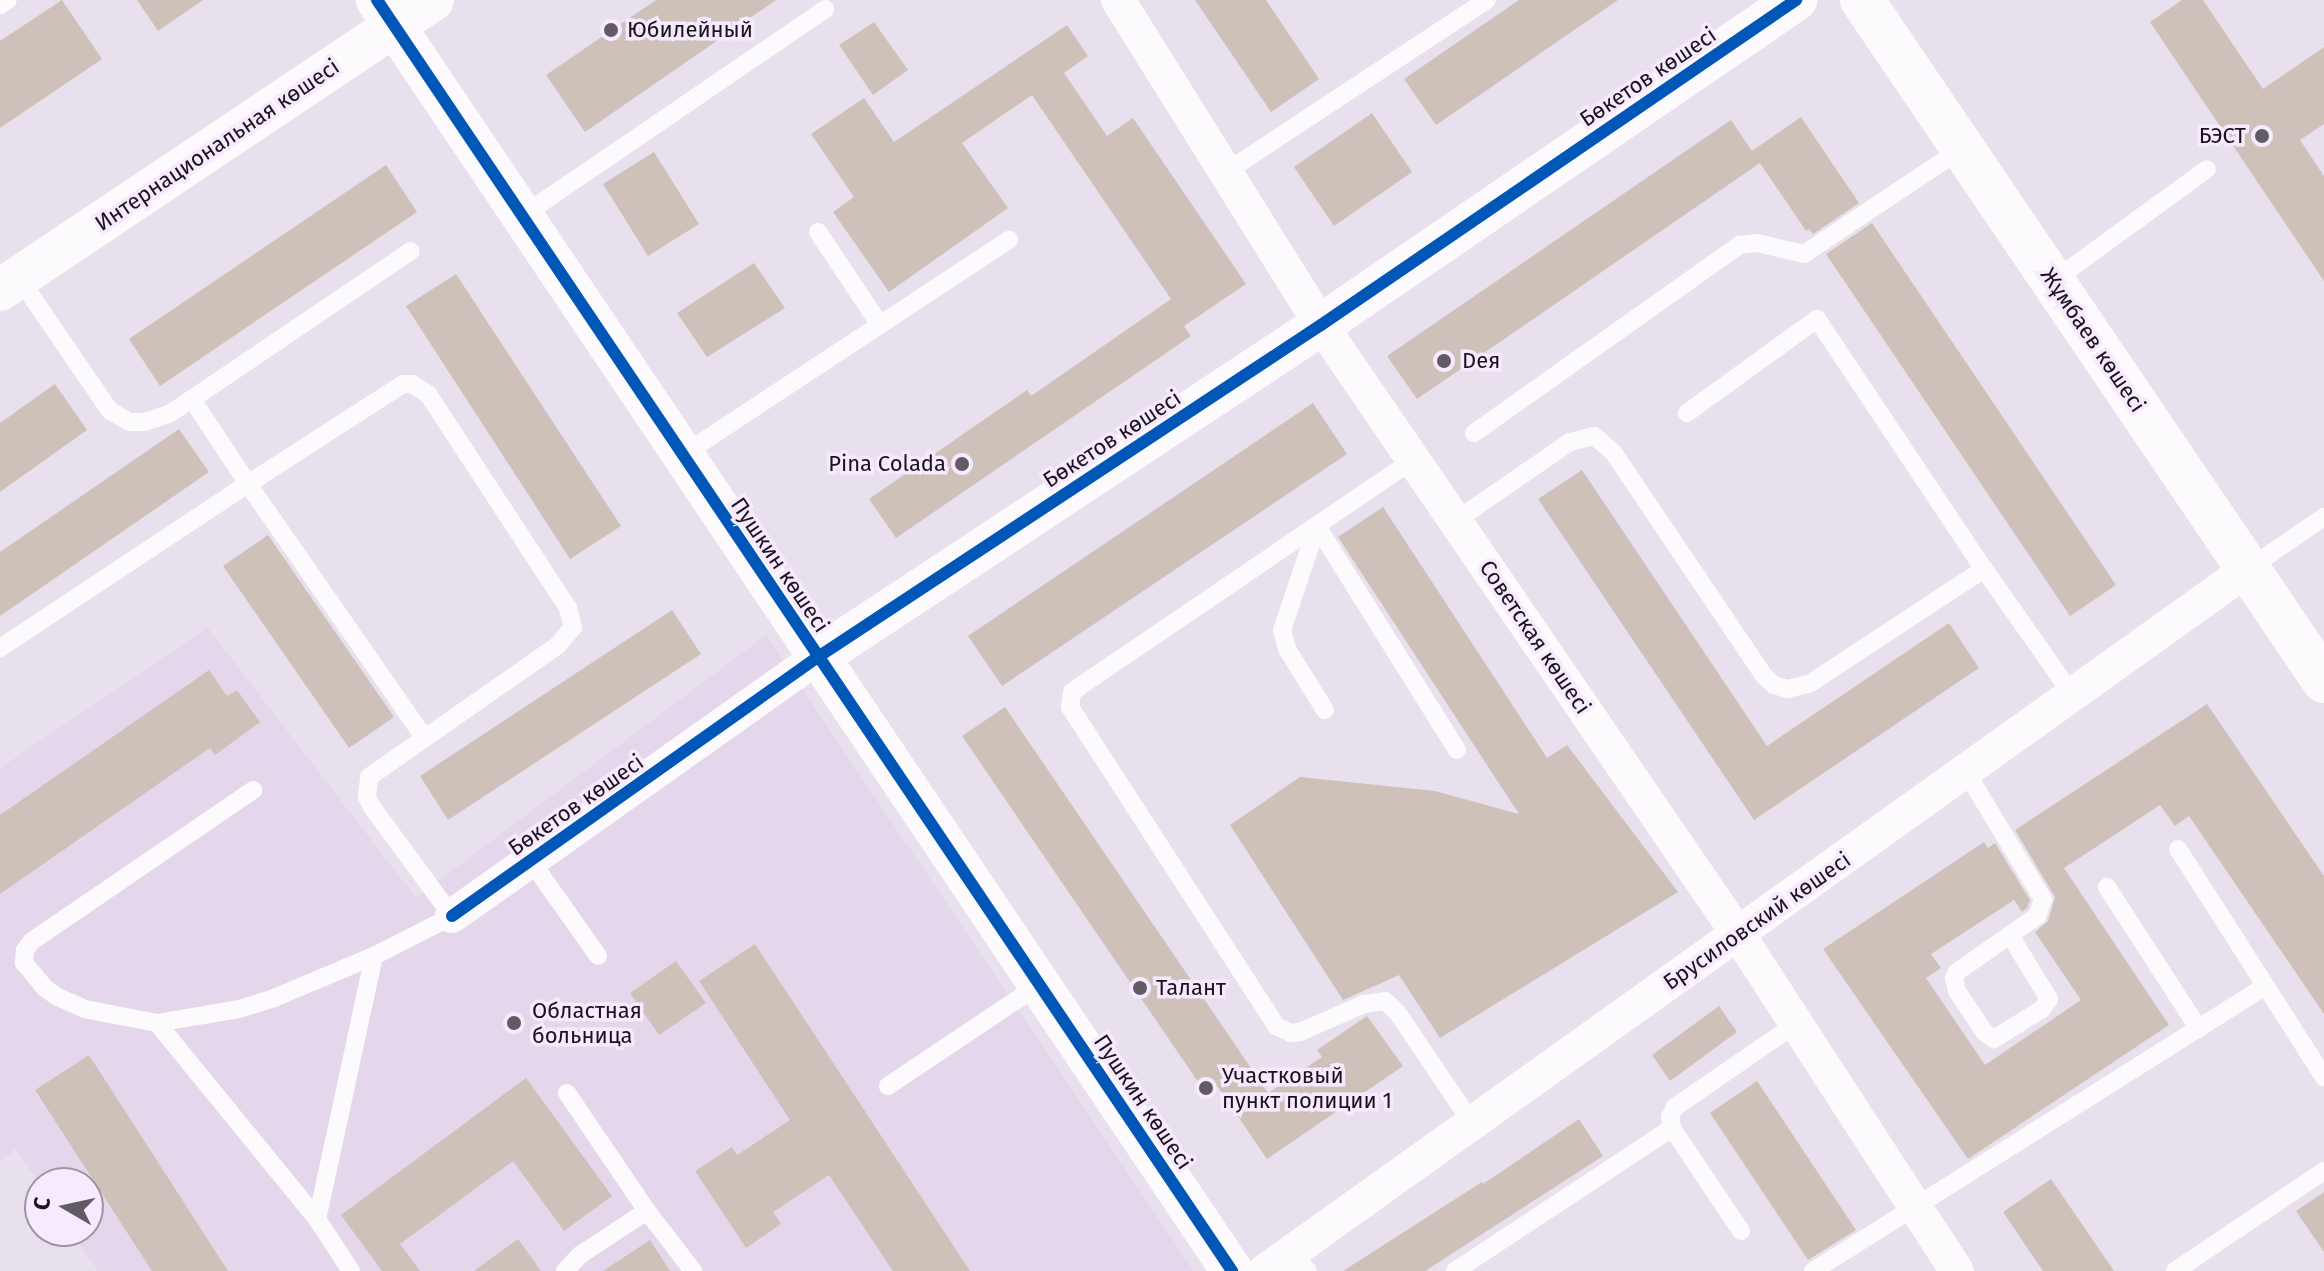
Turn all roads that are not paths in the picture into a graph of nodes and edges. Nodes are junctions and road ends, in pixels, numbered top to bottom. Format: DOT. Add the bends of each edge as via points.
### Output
graph roads {
  1 [pos="8,0"];
  2 [pos="433,0"];
  3 [pos="1118,0"];
  4 [pos="1487,0"];
  5 [pos="1796,0"];
  6 [pos="1862,0"];
  7 [pos="0,5"];
  8 [pos="825,9"];
  9 [pos="385,13"];
  10 [pos="1963,148"];
  11 [pos="2207,169"];
  12 [pos="1223,174"];
  13 [pos="522,216"];
  14 [pos="818,232"];
  15 [pos="1009,240"];
  16 [pos="411,251"];
  17 [pos="2053,281"];
  18 [pos="9,284"];
  19 [pos="880,325"];
  20 [pos="1321,325"];
  21 [pos="192,399"];
  22 [pos="1687,413"];
  23 [pos="1474,433"];
  24 [pos="681,456"];
  25 [pos="1413,460"];
  26 [pos="248,484"];
  27 [pos="2324,517"];
  28 [pos="1455,521"];
  29 [pos="1317,526"];
  30 [pos="1984,569"];
  31 [pos="2248,569"];
  32 [pos="0,648"];
  33 [pos="818,657"];
  34 [pos="2324,681"];
  35 [pos="2071,693"];
  36 [pos="1325,710"];
  37 [pos="424,737"];
  38 [pos="1457,750"];
  39 [pos="1966,772"];
  40 [pos="253,790"];
  41 [pos="2178,849"];
  42 [pos="531,861"];
  43 [pos="2107,887"];
  44 [pos="452,916"];
  45 [pos="1738,934"];
  46 [pos="2010,935"];
  47 [pos="374,956"];
  48 [pos="598,956"];
  49 [pos="1039,985"];
  50 [pos="2264,987"];
  51 [pos="157,1023"];
  52 [pos="1797,1023"];
  53 [pos="2199,1029"];
  54 [pos="2324,1077"];
  55 [pos="888,1086"];
  56 [pos="567,1093"];
  57 [pos="1472,1123"];
  58 [pos="1672,1128"];
  59 [pos="2324,1171"];
  60 [pos="1918,1206"];
  61 [pos="647,1211"];
  62 [pos="317,1219"];
  63 [pos="1741,1231"];
  64 [pos="1288,1265"];
  65 [pos="351,1271"];
  66 [pos="565,1271"];
  67 [pos="693,1271"];
  68 [pos="1232,1271"];
  69 [pos="1455,1271"];
  70 [pos="1813,1271"];
  71 [pos="1957,1271"];
  72 [pos="2175,1271"];
  1 -- 7 [label="lane"];
  2 -- 9 [label="street, Интернациональная көшесі"];
  3 -- 12 [label="street, Советская көшесі"];
  4 -- 12 [label="lane"];
  5 -- 20 [label="street, Бөкетов көшесі"];
  6 -- 10 [label="main road, Жұмбаев көшесі"];
  8 -- 13 [label="lane"];
  9 -- 13 [label="street, Пушкин көшесі"];
  9 -- 18 [label="street, Интернациональная көшесі"];
  10 -- 17 [label="main road, Жұмбаев көшесі"];
  10 -- 23 [label="lane" via="1804,254 1757,243 1740,245"];
  11 -- 17 [label="lane"];
  12 -- 20 [label="street, Советская көшесі"];
  13 -- 24 [label="street, Пушкин көшесі"];
  14 -- 19 [label="lane"];
  15 -- 19 [label="lane"];
  16 -- 21 [label="lane"];
  17 -- 31 [label="main road, Жұмбаев көшесі"];
  18 -- 21 [label="lane" via="116,416 138,423 158,419"];
  19 -- 24 [label="lane"];
  20 -- 25 [label="street, Советская көшесі"];
  20 -- 33 [label="street, Бөкетов көшесі"];
  21 -- 26 [label="lane"];
  22 -- 30 [label="lane" via="1817,319"];
  24 -- 33 [label="street, Пушкин көшесі"];
  25 -- 28 [label="street, Советская көшесі"];
  25 -- 29 [label="lane"];
  26 -- 32 [label="lane"];
  26 -- 37 [label="lane"];
  26 -- 37 [label="lane" via="393,388 412,384 428,394 568,608 573,627 558,645"];
  27 -- 31 [label="lane"];
  28 -- 30 [label="lane" via="1570,442 1594,436 1613,452 1765,677 1787,689 1809,684"];
  28 -- 45 [label="street, Советская көшесі"];
  29 -- 36 [label="lane" via="1282,630 1287,649"];
  29 -- 38 [label="lane"];
  29 -- 57 [label="lane" via="1078,688 1069,699 1070,707 1276,1026 1300,1032 1364,1004 1385,1001"];
  30 -- 35 [label="lane"];
  31 -- 34 [label="main road, Жұмбаев көшесі"];
  31 -- 35 [label="street, Брусиловский көшесі"];
  33 -- 42 [label="street, Бөкетов көшесі"];
  33 -- 49 [label="street, Пушкин көшесі"];
  35 -- 39 [label="street, Брусиловский көшесі"];
  37 -- 44 [label="lane" via="377,769 366,787 367,797"];
  39 -- 45 [label="street, Брусиловский көшесі"];
  39 -- 46 [label="lane" via="2043,899 2041,912"];
  40 -- 51 [label="lane" via="25,950 24,963 56,996 85,1009"];
  41 -- 50 [label="lane"];
  42 -- 44 [label="street, Бөкетов көшесі"];
  42 -- 48 [label="lane"];
  43 -- 53 [label="lane"];
  44 -- 47 [label="lane"];
  45 -- 52 [label="street, Советская көшесі"];
  45 -- 57 [label="street, Брусиловский көшесі"];
  46 -- 46 [label="lane" via="1954,978 1957,991 1994,1039 2049,999"];
  47 -- 51 [label="lane" via="239,1009"];
  47 -- 62 [label="lane"];
  49 -- 55 [label="lane"];
  49 -- 68 [label="street, Пушкин көшесі"];
  50 -- 53 [label="lane"];
  50 -- 54 [label="lane"];
  51 -- 62 [label="lane"];
  52 -- 58 [label="lane" via="1675,1107"];
  52 -- 60 [label="street, Советская көшесі"];
  53 -- 60 [label="lane"];
  56 -- 61 [label="lane"];
  57 -- 64 [label="street, Брусиловский көшесі"];
  58 -- 63 [label="lane"];
  58 -- 69 [label="lane"];
  59 -- 72 [label="lane"];
  60 -- 70 [label="lane"];
  60 -- 71 [label="street, Советская көшесі"];
  61 -- 66 [label="lane" via="580,1255"];
  61 -- 67 [label="lane"];
  62 -- 65 [label="lane"];
}
